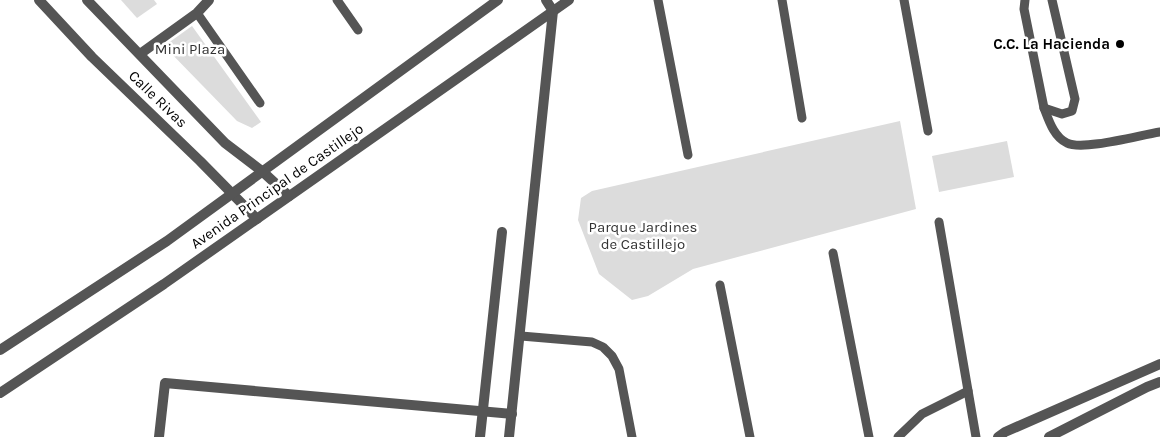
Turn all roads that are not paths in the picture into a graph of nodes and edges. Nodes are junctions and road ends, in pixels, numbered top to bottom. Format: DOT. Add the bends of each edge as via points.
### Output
graph roads {
  1 [pos="39,0"];
  2 [pos="87,0"];
  3 [pos="209,0"];
  4 [pos="337,0"];
  5 [pos="498,0"];
  6 [pos="546,0"];
  7 [pos="569,0"];
  8 [pos="658,0"];
  9 [pos="782,0"];
  10 [pos="904,0"];
  11 [pos="1025,0"];
  12 [pos="1052,0"];
  13 [pos="553,11"];
  14 [pos="197,13"];
  15 [pos="358,30"];
  16 [pos="140,54"];
  17 [pos="260,103"];
  18 [pos="1044,108"];
  19 [pos="802,118"];
  20 [pos="928,131"];
  21 [pos="1160,132"];
  22 [pos="688,155"];
  23 [pos="263,172"];
  24 [pos="233,194"];
  25 [pos="289,196"];
  26 [pos="257,219"];
  27 [pos="938,222"];
  28 [pos="502,232"];
  29 [pos="833,253"];
  30 [pos="720,285"];
  31 [pos="521,336"];
  32 [pos="0,350"];
  33 [pos="1160,364"];
  34 [pos="1160,382"];
  35 [pos="968,391"];
  36 [pos="0,394"];
  37 [pos="483,412"];
  38 [pos="512,414"];
  39 [pos="159,437"];
  40 [pos="480,437"];
  41 [pos="509,437"];
  42 [pos="632,437"];
  43 [pos="750,437"];
  44 [pos="869,437"];
  45 [pos="898,437"];
  46 [pos="976,437"];
  47 [pos="998,437"];
  48 [pos="1049,437"];
  1 -- 24 [label="street, Calle Rivas" via="92,57"];
  2 -- 16 [label="street, Calle Rivas"];
  3 -- 14 [label="street"];
  4 -- 15 [label="lane"];
  5 -- 23 [label="street, Avenida Principal de Castillejo"];
  6 -- 13 [label="street"];
  7 -- 13 [label="street, Avenida Principal de Castillejo"];
  8 -- 22 [label="lane"];
  9 -- 19 [label="lane"];
  10 -- 20 [label="lane"];
  11 -- 18 [label="lane" via="1024,9"];
  12 -- 18 [label="lane" via="1075,99 1072,111 1062,114"];
  13 -- 25 [label="street, Avenida Principal de Castillejo"];
  13 -- 31 [label="street"];
  14 -- 16 [label="street"];
  14 -- 17 [label="lane"];
  16 -- 23 [label="street, Calle Rivas" via="226,143"];
  18 -- 21 [label="lane" via="1058,136 1068,144 1081,147"];
  23 -- 24 [label="street, Avenida Principal de Castillejo"];
  23 -- 25 [label="street, Calle Rivas"];
  24 -- 26 [label="street, Calle Rivas"];
  24 -- 32 [label="street, Avenida Principal de Castillejo"];
  25 -- 26 [label="street, Avenida Principal de Castillejo"];
  26 -- 36 [label="street, Avenida Principal de Castillejo"];
  27 -- 35 [label="lane"];
  28 -- 37 [label="street"];
  29 -- 44 [label="lane"];
  30 -- 43 [label="lane"];
  31 -- 38 [label="street"];
  31 -- 42 [label="lane" via="592,342 603,347 619,369"];
  33 -- 47 [label="street"];
  34 -- 48 [label="street"];
  35 -- 45 [label="lane" via="922,414"];
  35 -- 46 [label="lane"];
  37 -- 38 [label="street"];
  37 -- 39 [label="street" via="165,383"];
  37 -- 40 [label="street"];
  38 -- 41 [label="street"];
}
